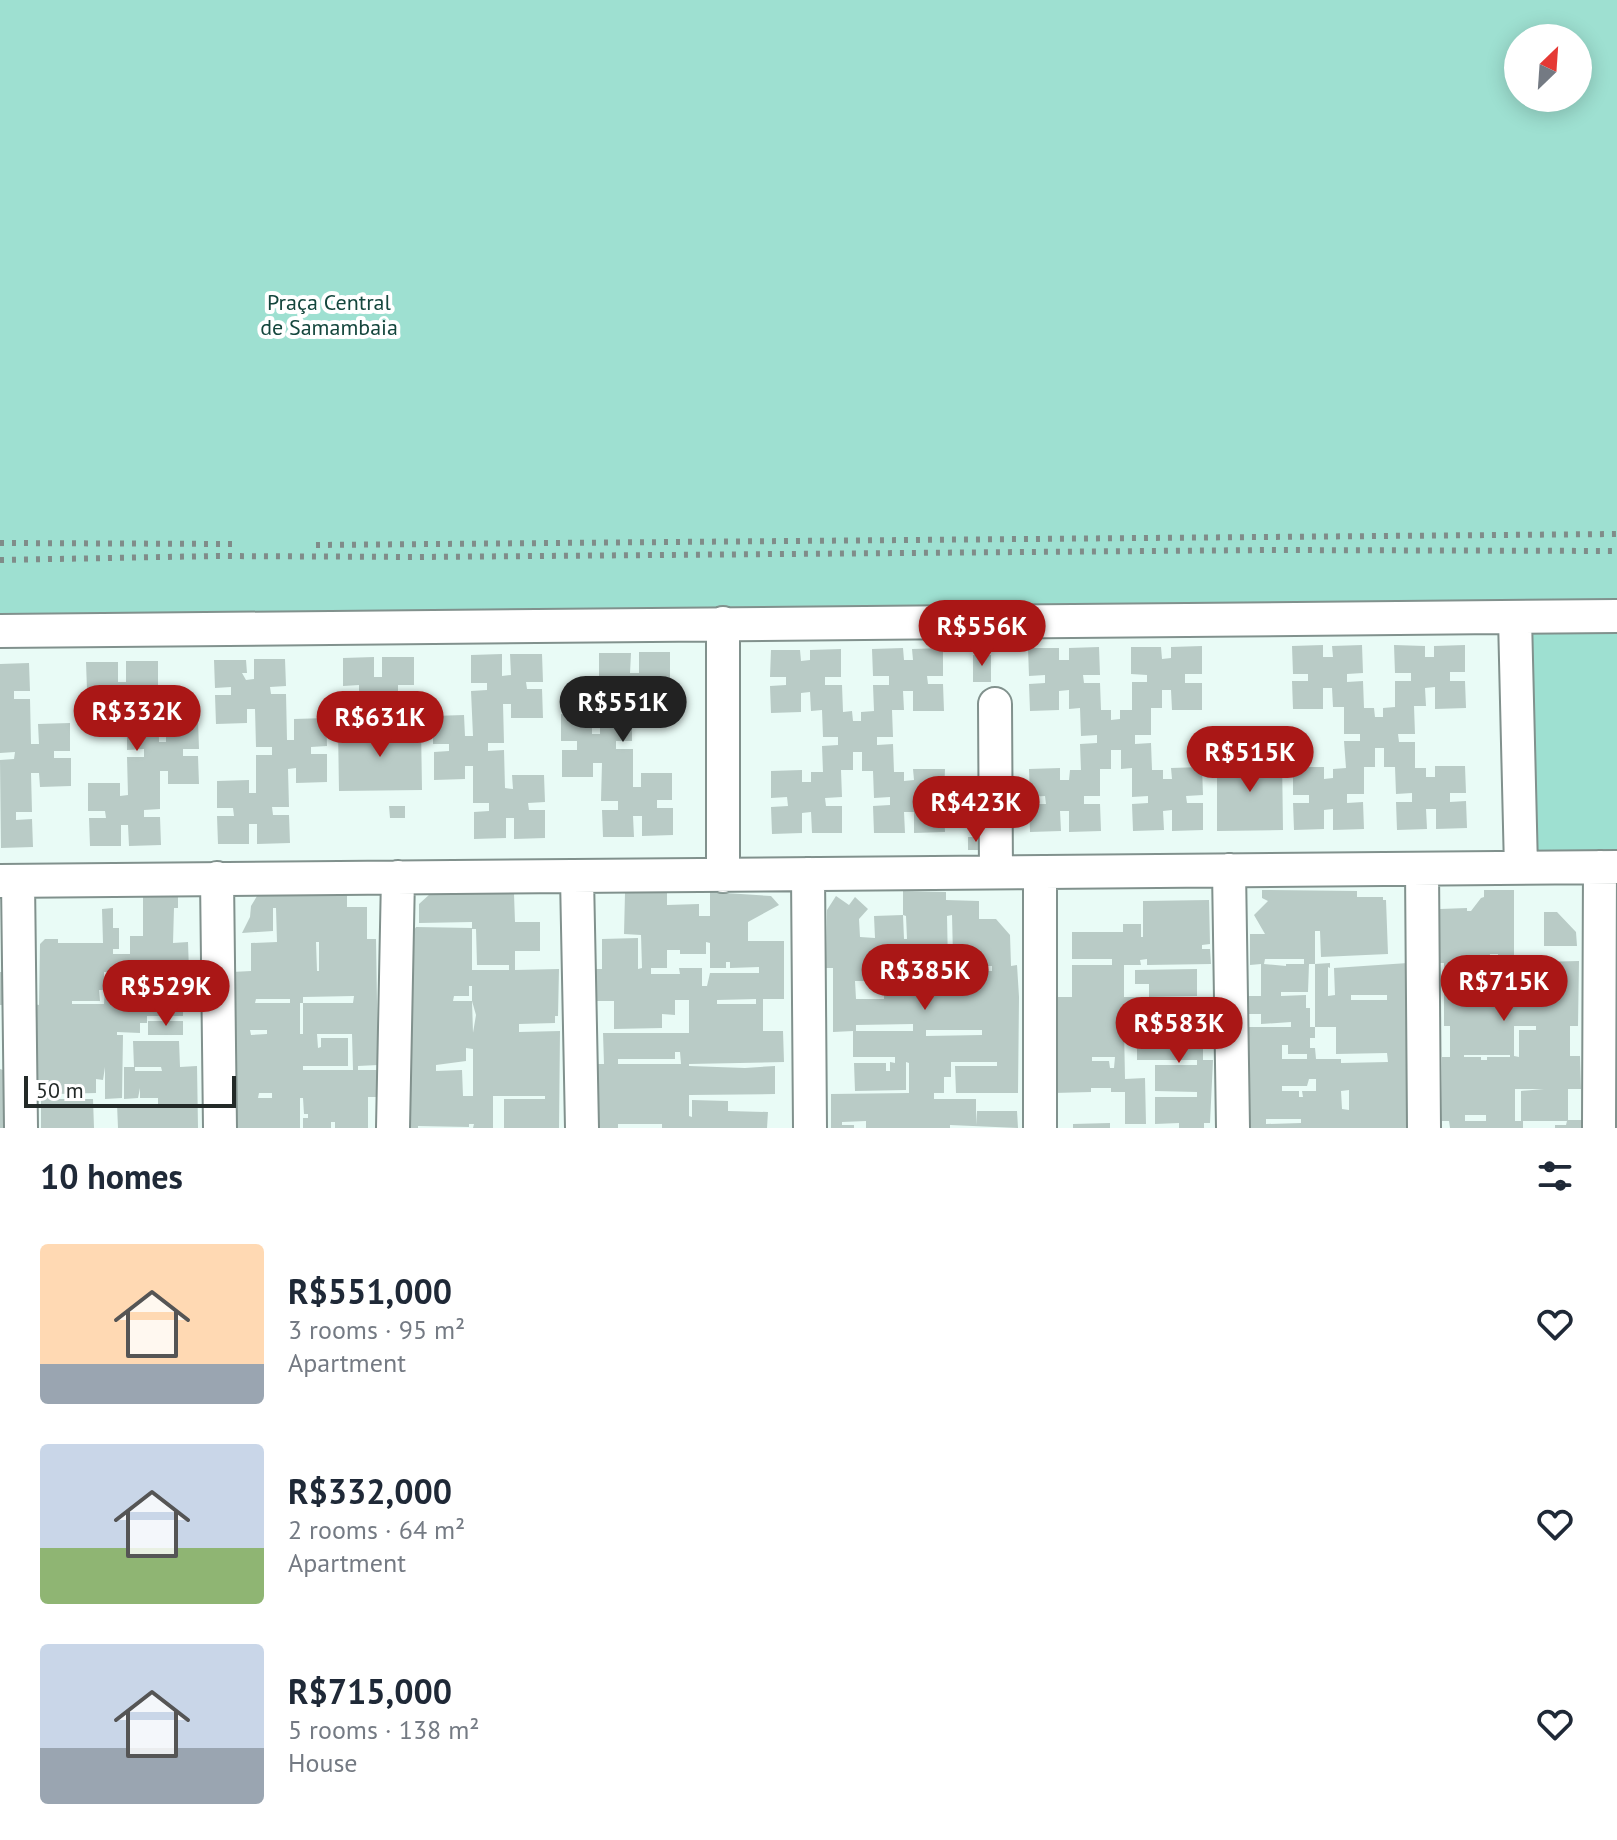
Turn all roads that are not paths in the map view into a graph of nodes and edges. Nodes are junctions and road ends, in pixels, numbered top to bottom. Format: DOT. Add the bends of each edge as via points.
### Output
graph roads {
  1 [pos="1617,616"];
  2 [pos="1515,618"];
  3 [pos="723,623"];
  4 [pos="0,631"];
  5 [pos="995,704"];
  6 [pos="1608,867"];
  7 [pos="1521,868"];
  8 [pos="1422,869"];
  9 [pos="1229,870"];
  10 [pos="996,872"];
  11 [pos="1040,873"];
  12 [pos="808,874"];
  13 [pos="723,876"];
  14 [pos="398,877"];
  15 [pos="577,877"];
  16 [pos="217,878"];
  17 [pos="9,881"];
  18 [pos="21,1128"];
  19 [pos="220,1128"];
  20 [pos="393,1128"];
  21 [pos="582,1128"];
  22 [pos="810,1128"];
  23 [pos="1040,1128"];
  24 [pos="1233,1128"];
  25 [pos="1424,1128"];
  26 [pos="1599,1128"];
  1 -- 2 [label="street"];
  2 -- 3 [label="street"];
  2 -- 7 [label="street"];
  3 -- 4 [label="street"];
  3 -- 13 [label="street"];
  5 -- 10 [label="street"];
  6 -- 7 [label="street"];
  6 -- 26 [label="street"];
  7 -- 8 [label="street"];
  8 -- 9 [label="street"];
  8 -- 25 [label="street"];
  9 -- 11 [label="street"];
  9 -- 24 [label="street"];
  10 -- 11 [label="street"];
  10 -- 12 [label="street"];
  11 -- 23 [label="street"];
  12 -- 13 [label="street"];
  12 -- 22 [label="street"];
  13 -- 15 [label="street"];
  14 -- 15 [label="street"];
  14 -- 16 [label="street"];
  14 -- 20 [label="street"];
  15 -- 21 [label="street"];
  16 -- 17 [label="street"];
  16 -- 19 [label="street"];
  17 -- 18 [label="street"];
}
